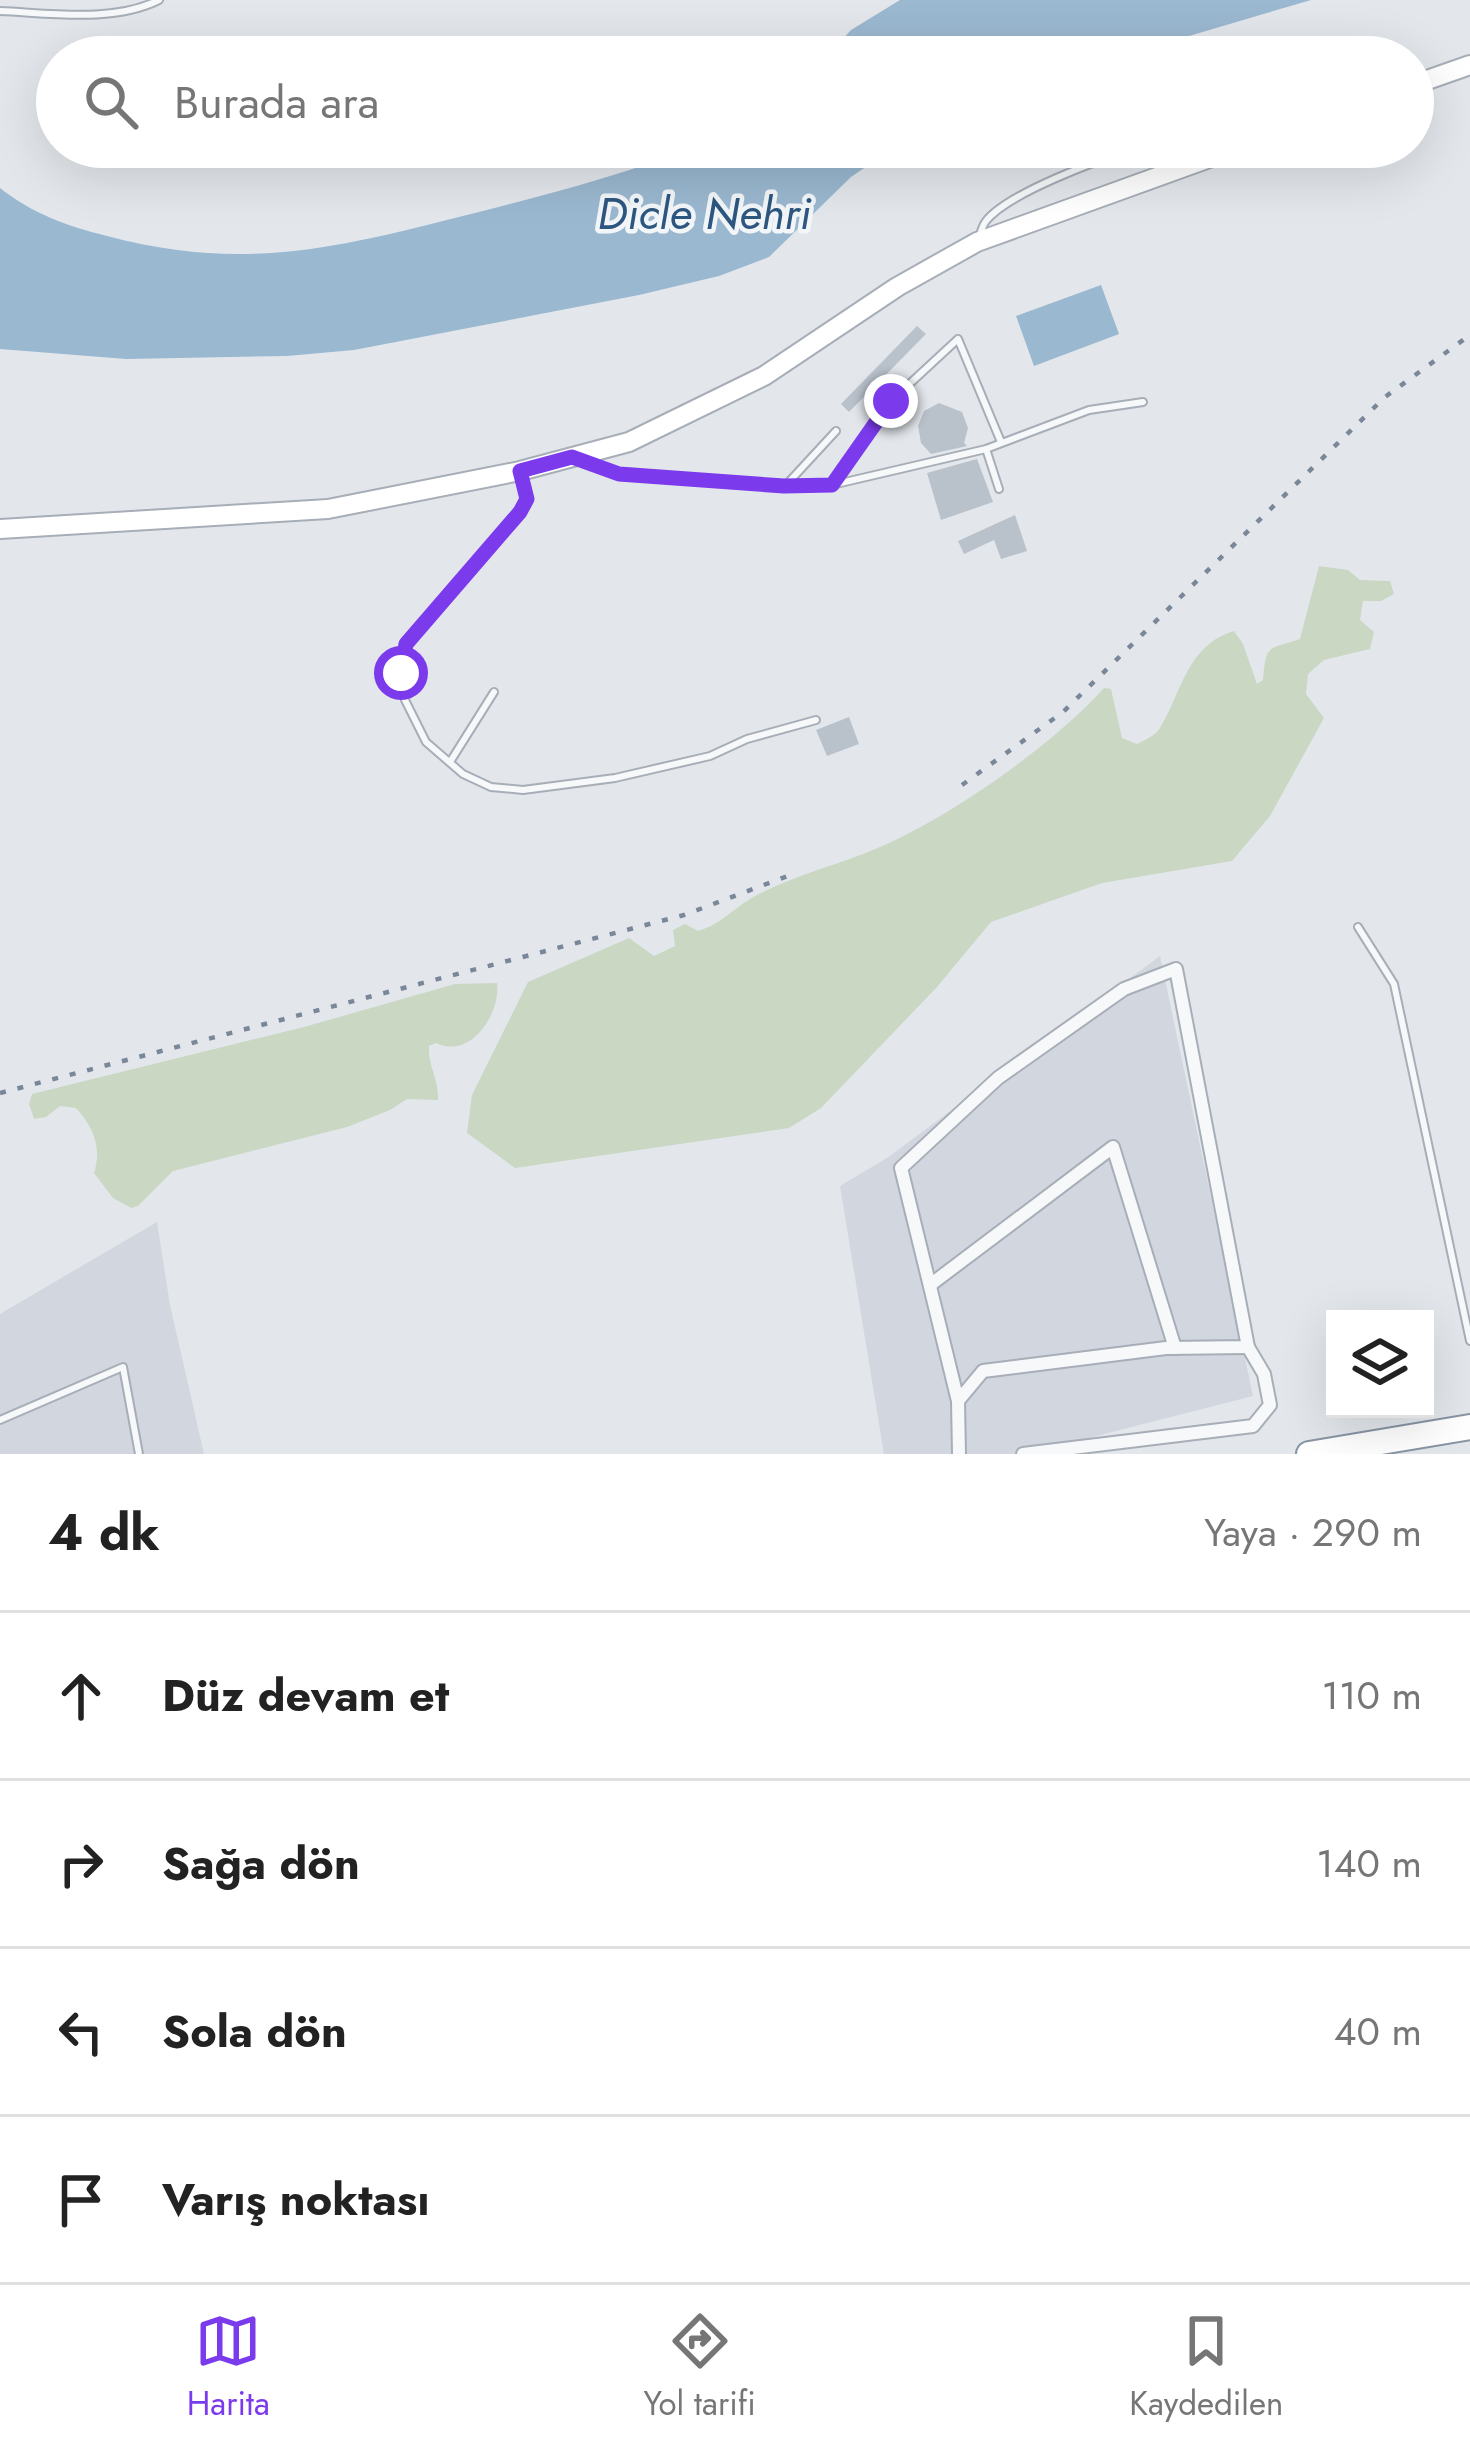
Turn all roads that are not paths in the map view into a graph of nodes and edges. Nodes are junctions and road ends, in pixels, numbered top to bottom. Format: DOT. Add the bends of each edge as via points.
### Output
graph roads {
  1 [pos="159,0"];
  2 [pos="0,10"];
  3 [pos="1470,64"];
  4 [pos="1434,77"];
  5 [pos="1078,168"];
  6 [pos="1182,168"];
  7 [pos="977,242"];
  8 [pos="1143,403"];
  9 [pos="836,431"];
  10 [pos="1001,442"];
  11 [pos="986,448"];
  12 [pos="572,457"];
  13 [pos="520,471"];
  14 [pos="832,485"];
  15 [pos="784,486"];
  16 [pos="999,489"];
  17 [pos="0,529"];
  18 [pos="494,692"];
  19 [pos="816,720"];
  20 [pos="450,762"];
  21 [pos="1358,927"];
  22 [pos="929,1285"];
  23 [pos="1470,1341"];
  24 [pos="1248,1347"];
  25 [pos="1175,1348"];
  26 [pos="958,1401"];
  27 [pos="0,1420"];
  28 [pos="1470,1426"];
  29 [pos="139,1454"];
  30 [pos="959,1454"];
  31 [pos="1023,1454"];
  32 [pos="1309,1454"];
  1 -- 2 [label="lane" via="106,12"];
  3 -- 4 [label="street"];
  5 -- 7 [label="lane" via="986,221"];
  6 -- 7 [label="street"];
  7 -- 12 [label="street" via="764,376 628,442"];
  8 -- 10 [label="lane" via="1089,410"];
  9 -- 15 [label="lane"];
  10 -- 11 [label="lane"];
  10 -- 14 [label="lane" via="958,340 891,401"];
  11 -- 14 [label="lane"];
  11 -- 16 [label="lane"];
  12 -- 13 [label="street"];
  12 -- 15 [label="lane" via="619,474"];
  13 -- 17 [label="street" via="328,509"];
  13 -- 20 [label="lane" via="527,499 520,512 406,644 405,700 426,742"];
  14 -- 15 [label="lane"];
  18 -- 20 [label="lane"];
  19 -- 20 [label="lane" via="696,760 523,790 491,788"];
  21 -- 23 [label="lane" via="1394,984"];
  22 -- 24 [label="street" via="901,1168 998,1078 1124,989 1176,970"];
  22 -- 25 [label="street" via="1113,1147"];
  22 -- 26 [label="street"];
  24 -- 25 [label="street"];
  24 -- 31 [label="street" via="1270,1405 1253,1426"];
  25 -- 26 [label="street" via="983,1371"];
  26 -- 30 [label="street"];
  27 -- 29 [label="lane" via="123,1366"];
  28 -- 32 [label="highway"];
}
